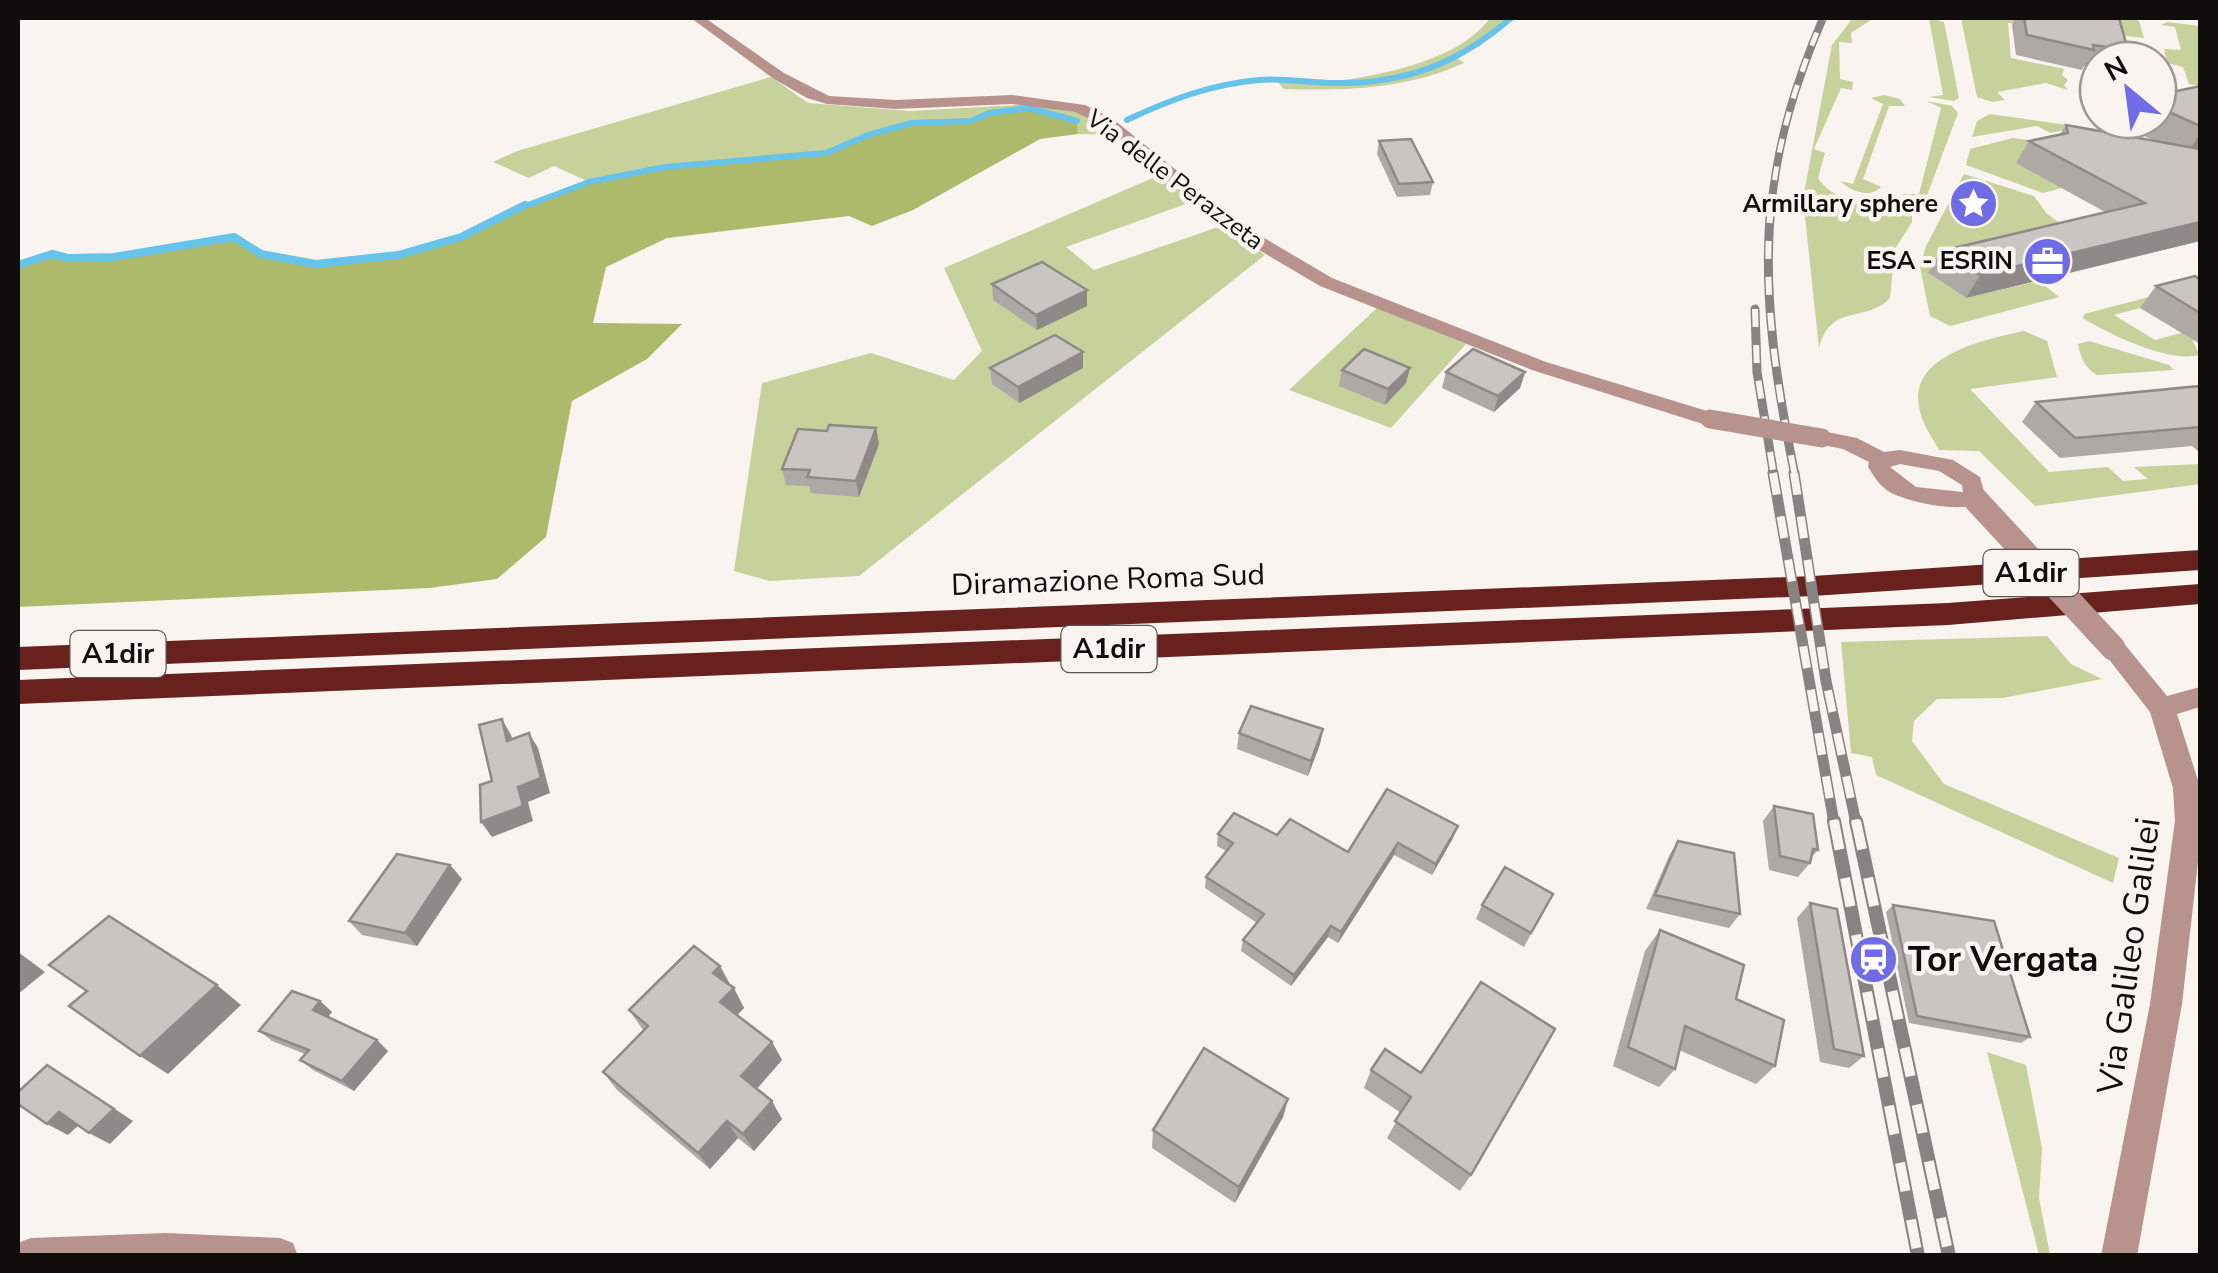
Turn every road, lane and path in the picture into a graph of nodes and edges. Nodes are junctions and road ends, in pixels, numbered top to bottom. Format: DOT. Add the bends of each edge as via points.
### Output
graph roads {
  1 [pos="697,18"];
  2 [pos="1881,460"];
  3 [pos="1976,499"];
  4 [pos="2200,560"];
  5 [pos="2200,594"];
  6 [pos="18,658"];
  7 [pos="18,692"];
  8 [pos="2200,697"];
  9 [pos="2162,708"];
  10 [pos="31,1256"];
  11 [pos="280,1256"];
  12 [pos="2119,1256"];
  1 -- 2 [label="street, Via delle Perazzeta, bridge" via="795,88 821,99 900,107 1032,101 1086,110 1254,240 1326,282 1526,362 1710,419 1850,443"];
  2 -- 3 [label="street, Via delle Perazzeta" via="1945,465 1972,482"];
  2 -- 3 [label="street, Via delle Perazzeta" via="1883,475 1904,491"];
  3 -- 9 [label="street, Via delle Perazzeta, bridge"];
  4 -- 6 [label="highway, Diramazione Roma Sud / A1dir" via="1814,586"];
  5 -- 7 [label="highway, A1dir" via="1948,614"];
  8 -- 9 [label="street"];
  9 -- 12 [label="street, Via Galileo Galilei" via="2187,788 2189,837"];
  10 -- 11 [label="street" via="166,1250"];
}
